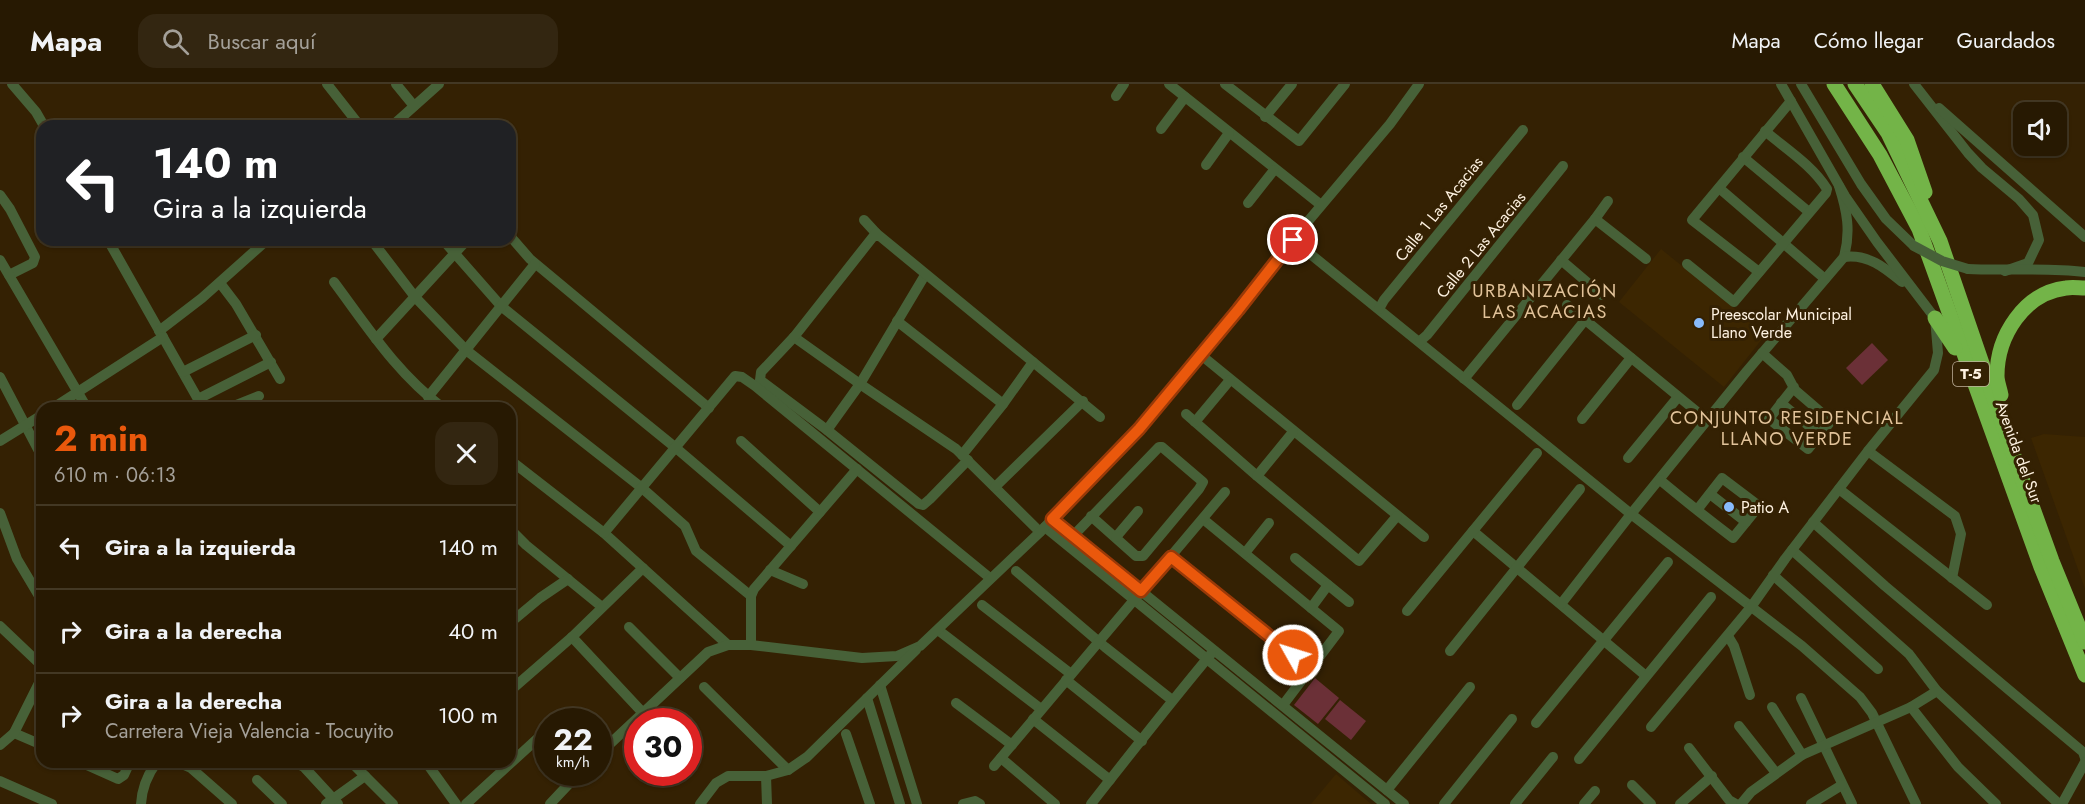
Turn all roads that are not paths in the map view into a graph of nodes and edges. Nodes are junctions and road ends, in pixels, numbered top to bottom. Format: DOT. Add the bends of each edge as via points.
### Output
graph roads {
  1 [pos="12,84"];
  2 [pos="327,84"];
  3 [pos="396,84"];
  4 [pos="439,84"];
  5 [pos="1124,84"];
  6 [pos="1168,84"];
  7 [pos="1225,84"];
  8 [pos="1246,84"];
  9 [pos="1292,84"];
  10 [pos="1345,84"];
  11 [pos="1419,84"];
  12 [pos="1781,84"];
  13 [pos="1801,84"];
  14 [pos="1834,84"];
  15 [pos="1855,84"];
  16 [pos="1872,84"];
  17 [pos="1883,84"];
  18 [pos="1916,86"];
  19 [pos="1238,94"];
  20 [pos="1116,96"];
  21 [pos="1185,97"];
  22 [pos="1791,101"];
  23 [pos="414,106"];
  24 [pos="1891,113"];
  25 [pos="1265,117"];
  26 [pos="41,120"];
  27 [pos="355,120"];
  28 [pos="399,120"];
  29 [pos="1161,129"];
  30 [pos="1522,130"];
  31 [pos="1766,131"];
  32 [pos="1229,133"];
  33 [pos="1743,157"];
  34 [pos="1206,165"];
  35 [pos="1563,166"];
  36 [pos="1274,170"];
  37 [pos="1839,186"];
  38 [pos="1719,188"];
  39 [pos="0,195"];
  40 [pos="1608,201"];
  41 [pos="1248,203"];
  42 [pos="1322,206"];
  43 [pos="1809,212"];
  44 [pos="1595,219"];
  45 [pos="864,220"];
  46 [pos="876,233"];
  47 [pos="2085,237"];
  48 [pos="1293,240"];
  49 [pos="1940,241"];
  50 [pos="516,243"];
  51 [pos="1783,243"];
  52 [pos="111,246"];
  53 [pos="260,246"];
  54 [pos="376,246"];
  55 [pos="448,246"];
  56 [pos="462,246"];
  57 [pos="455,254"];
  58 [pos="1844,257"];
  59 [pos="1646,259"];
  60 [pos="0,260"];
  61 [pos="1561,260"];
  62 [pos="535,264"];
  63 [pos="1687,264"];
  64 [pos="2005,271"];
  65 [pos="1759,272"];
  66 [pos="2085,273"];
  67 [pos="9,275"];
  68 [pos="926,275"];
  69 [pos="1825,279"];
  70 [pos="334,282"];
  71 [pos="220,283"];
  72 [pos="2085,288"];
  73 [pos="1602,295"];
  74 [pos="1918,296"];
  75 [pos="415,297"];
  76 [pos="1567,305"];
  77 [pos="501,306"];
  78 [pos="1380,309"];
  79 [pos="1935,318"];
  80 [pos="1585,320"];
  81 [pos="897,321"];
  82 [pos="161,334"];
  83 [pos="256,335"];
  84 [pos="794,337"];
  85 [pos="376,339"];
  86 [pos="1420,341"];
  87 [pos="466,350"];
  88 [pos="1761,353"];
  89 [pos="1201,355"];
  90 [pos="1631,358"];
  91 [pos="271,362"];
  92 [pos="1033,362"];
  93 [pos="183,372"];
  94 [pos="0,376"];
  95 [pos="280,379"];
  96 [pos="1464,379"];
  97 [pos="1230,380"];
  98 [pos="860,384"];
  99 [pos="1794,387"];
  100 [pos="1977,390"];
  101 [pos="78,393"];
  102 [pos="259,396"];
  103 [pos="428,397"];
  104 [pos="1678,397"];
  105 [pos="1083,401"];
  106 [pos="63,402"];
  107 [pos="83,402"];
  108 [pos="199,402"];
  109 [pos="203,402"];
  110 [pos="244,402"];
  111 [pos="435,402"];
  112 [pos="1781,403"];
  113 [pos="1004,404"];
  114 [pos="1517,405"];
  115 [pos="709,408"];
  116 [pos="1186,414"];
  117 [pos="1100,417"];
  118 [pos="36,419"];
  119 [pos="1582,419"];
  120 [pos="1707,420"];
  121 [pos="1195,422"];
  122 [pos="24,426"];
  123 [pos="827,430"];
  124 [pos="1293,432"];
  125 [pos="1820,435"];
  126 [pos="0,441"];
  127 [pos="741,441"];
  128 [pos="2010,445"];
  129 [pos="36,447"];
  130 [pos="676,447"];
  131 [pos="1868,451"];
  132 [pos="1537,453"];
  133 [pos="965,458"];
  134 [pos="1628,458"];
  135 [pos="516,465"];
  136 [pos="857,470"];
  137 [pos="1257,476"];
  138 [pos="1660,480"];
  139 [pos="995,487"];
  140 [pos="642,488"];
  141 [pos="1580,489"];
  142 [pos="1839,489"];
  143 [pos="1225,492"];
  144 [pos="1710,494"];
  145 [pos="1697,510"];
  146 [pos="1137,511"];
  147 [pos="820,512"];
  148 [pos="0,513"];
  149 [pos="1631,514"];
  150 [pos="1091,516"];
  151 [pos="1397,516"];
  152 [pos="1203,519"];
  153 [pos="1746,522"];
  154 [pos="1813,522"];
  155 [pos="1269,523"];
  156 [pos="1046,526"];
  157 [pos="1473,531"];
  158 [pos="604,533"];
  159 [pos="516,535"];
  160 [pos="1073,536"];
  161 [pos="1116,537"];
  162 [pos="1424,537"];
  163 [pos="791,546"];
  164 [pos="1792,550"];
  165 [pos="1245,553"];
  166 [pos="1171,557"];
  167 [pos="1295,558"];
  168 [pos="1668,562"];
  169 [pos="643,568"];
  170 [pos="1517,568"];
  171 [pos="770,570"];
  172 [pos="1016,571"];
  173 [pos="1773,575"];
  174 [pos="990,578"];
  175 [pos="1952,578"];
  176 [pos="568,579"];
  177 [pos="803,584"];
  178 [pos="1328,585"];
  179 [pos="36,591"];
  180 [pos="1138,595"];
  181 [pos="751,596"];
  182 [pos="1711,597"];
  183 [pos="1349,602"];
  184 [pos="1561,604"];
  185 [pos="1987,604"];
  186 [pos="982,605"];
  187 [pos="602,607"];
  188 [pos="1751,607"];
  189 [pos="1311,609"];
  190 [pos="1407,611"];
  191 [pos="516,618"];
  192 [pos="629,627"];
  193 [pos="1,628"];
  194 [pos="938,630"];
  195 [pos="1728,636"];
  196 [pos="572,637"];
  197 [pos="1098,640"];
  198 [pos="1604,641"];
  199 [pos="2085,642"];
  200 [pos="728,645"];
  201 [pos="751,645"];
  202 [pos="920,646"];
  203 [pos="1215,650"];
  204 [pos="1450,651"];
  205 [pos="1207,659"];
  206 [pos="36,660"];
  207 [pos="1311,669"];
  208 [pos="1878,669"];
  209 [pos="2085,675"];
  210 [pos="1646,676"];
  211 [pos="1068,677"];
  212 [pos="680,678"];
  213 [pos="880,685"];
  214 [pos="516,686"];
  215 [pos="704,687"];
  216 [pos="1470,687"];
  217 [pos="36,689"];
  218 [pos="1936,691"];
  219 [pos="1750,695"];
  220 [pos="867,698"];
  221 [pos="1801,698"];
  222 [pos="1172,700"];
  223 [pos="956,703"];
  224 [pos="1284,705"];
  225 [pos="1772,707"];
  226 [pos="1911,707"];
  227 [pos="638,708"];
  228 [pos="648,708"];
  229 [pos="1041,709"];
  230 [pos="1033,719"];
  231 [pos="1512,719"];
  232 [pos="1536,723"];
  233 [pos="1877,723"];
  234 [pos="1739,726"];
  235 [pos="1652,728"];
  236 [pos="624,731"];
  237 [pos="14,733"];
  238 [pos="846,734"];
  239 [pos="1142,741"];
  240 [pos="36,742"];
  241 [pos="612,742"];
  242 [pos="1824,744"];
  243 [pos="534,745"];
  244 [pos="1012,745"];
  245 [pos="1,746"];
  246 [pos="1689,748"];
  247 [pos="1802,755"];
  248 [pos="1553,757"];
  249 [pos="1579,759"];
  250 [pos="2085,760"];
  251 [pos="516,761"];
  252 [pos="93,768"];
  253 [pos="127,768"];
  254 [pos="152,768"];
  255 [pos="190,768"];
  256 [pos="305,768"];
  257 [pos="357,768"];
  258 [pos="430,768"];
  259 [pos="508,768"];
  260 [pos="788,770"];
  261 [pos="1776,773"];
  262 [pos="365,776"];
  263 [pos="766,776"];
  264 [pos="1712,776"];
  265 [pos="257,780"];
  266 [pos="1110,780"];
  267 [pos="0,781"];
  268 [pos="1632,785"];
  269 [pos="1842,785"];
  270 [pos="567,786"];
  271 [pos="1387,790"];
  272 [pos="1595,790"];
  273 [pos="332,802"];
  274 [pos="52,804"];
  275 [pos="141,804"];
  276 [pos="232,804"];
  277 [pos="282,804"];
  278 [pos="393,804"];
  279 [pos="456,804"];
  280 [pos="466,804"];
  281 [pos="550,804"];
  282 [pos="700,804"];
  283 [pos="767,804"];
  284 [pos="870,804"];
  285 [pos="900,804"];
  286 [pos="917,804"];
  287 [pos="963,804"];
  288 [pos="980,804"];
  289 [pos="1055,804"];
  290 [pos="1091,804"];
  291 [pos="1385,804"];
  292 [pos="1404,804"];
  293 [pos="1444,804"];
  294 [pos="1515,804"];
  295 [pos="1584,804"];
  296 [pos="1650,804"];
  297 [pos="1680,804"];
  298 [pos="1736,804"];
  299 [pos="1740,804"];
  300 [pos="1811,804"];
  301 [pos="1852,804"];
  302 [pos="1916,804"];
  303 [pos="1996,804"];
  304 [pos="2060,804"];
  1 -- 26 [label="street"];
  2 -- 27 [label="street"];
  3 -- 23 [label="street"];
  4 -- 23 [label="street"];
  5 -- 20 [label="street"];
  6 -- 21 [label="street"];
  7 -- 19 [label="street"];
  8 -- 19 [label="street"];
  9 -- 25 [label="street"];
  10 -- 25 [label="street" via="1299,141"];
  11 -- 42 [label="street"];
  12 -- 22 [label="street"];
  13 -- 64 [label="street, bridge" via="1861,184 1914,246 1968,269"];
  14 -- 100 [label="highway, Avenida del Sur / T-5" via="1880,155 1918,229"];
  15 -- 49 [label="highway, Avenida del Sur / T-5" via="1888,133"];
  16 -- 24 [label="highway"];
  17 -- 24 [label="highway"];
  18 -- 47 [label="street"];
  18 -- 64 [label="street" via="1968,153 2033,215 2039,240 2028,263"];
  19 -- 25 [label="street"];
  21 -- 29 [label="street"];
  21 -- 32 [label="street"];
  22 -- 31 [label="street"];
  22 -- 37 [label="street"];
  23 -- 28 [label="street"];
  24 -- 49 [label="highway" via="1907,140"];
  30 -- 78 [label="street, Calle 1 Las Acacias"];
  31 -- 33 [label="street"];
  31 -- 43 [label="street" via="1808,166 1827,189"];
  32 -- 34 [label="street"];
  32 -- 36 [label="street"];
  33 -- 38 [label="street"];
  33 -- 43 [label="street"];
  35 -- 86 [label="street, Calle 2 Las Acacias"];
  36 -- 41 [label="street"];
  36 -- 42 [label="street"];
  37 -- 58 [label="street" via="1849,221"];
  37 -- 74 [label="street"];
  38 -- 51 [label="street"];
  38 -- 65 [label="street" via="1692,220"];
  39 -- 67 [label="street" via="35,257 33,263"];
  40 -- 44 [label="street"];
  42 -- 48 [label="street"];
  43 -- 51 [label="street"];
  44 -- 59 [label="street"];
  44 -- 61 [label="street"];
  45 -- 46 [label="street"];
  46 -- 68 [label="street"];
  46 -- 84 [label="street"];
  48 -- 78 [label="street"];
  48 -- 89 [label="street"];
  49 -- 128 [label="highway, Avenida del Sur / T-5"];
  50 -- 62 [label="street"];
  51 -- 65 [label="street"];
  51 -- 69 [label="street"];
  52 -- 82 [label="street"];
  53 -- 71 [label="street"];
  54 -- 75 [label="street"];
  55 -- 57 [label="street"];
  56 -- 57 [label="street"];
  57 -- 75 [label="street"];
  57 -- 77 [label="street"];
  58 -- 69 [label="street"];
  58 -- 74 [label="street" via="1857,255 1869,259"];
  60 -- 67 [label="street"];
  61 -- 73 [label="street"];
  61 -- 96 [label="street"];
  62 -- 77 [label="street"];
  62 -- 115 [label="street"];
  63 -- 65 [label="street" via="1734,302"];
  64 -- 66 [label="street" via="2058,268"];
  67 -- 101 [label="street"];
  68 -- 81 [label="street"];
  68 -- 92 [label="street"];
  69 -- 88 [label="street"];
  70 -- 85 [label="street"];
  71 -- 82 [label="street"];
  71 -- 83 [label="street"];
  72 -- 128 [label="highway" via="2067,287 2047,293 2028,304 2010,326 1997,377"];
  74 -- 79 [label="street"];
  75 -- 85 [label="street"];
  75 -- 87 [label="street"];
  76 -- 80 [label="street"];
  77 -- 87 [label="street"];
  77 -- 130 [label="street"];
  78 -- 86 [label="street"];
  79 -- 100 [label="highway"];
  79 -- 131 [label="street" via="1938,352 1934,370"];
  80 -- 90 [label="street"];
  80 -- 114 [label="street"];
  81 -- 98 [label="street"];
  81 -- 113 [label="street"];
  82 -- 93 [label="street"];
  82 -- 101 [label="street"];
  83 -- 91 [label="street"];
  83 -- 93 [label="street"];
  84 -- 98 [label="street"];
  84 -- 123 [label="street" via="761,372 760,380"];
  85 -- 103 [label="street"];
  86 -- 96 [label="street"];
  87 -- 103 [label="street"];
  87 -- 140 [label="street"];
  88 -- 99 [label="street" via="1787,375"];
  88 -- 120 [label="street"];
  89 -- 97 [label="street"];
  89 -- 156 [label="street" via="1139,429"];
  90 -- 104 [label="street"];
  90 -- 119 [label="street"];
  91 -- 95 [label="street"];
  91 -- 109 [label="street"];
  92 -- 105 [label="street"];
  92 -- 113 [label="street"];
  93 -- 108 [label="street"];
  94 -- 122 [label="street"];
  96 -- 149 [label="street"];
  97 -- 121 [label="street"];
  97 -- 124 [label="street"];
  98 -- 123 [label="street"];
  98 -- 133 [label="street"];
  99 -- 112 [label="street"];
  99 -- 125 [label="street" via="1831,421"];
  100 -- 209 [label="highway, Avenida del Sur / T-5"];
  101 -- 106 [label="street"];
  101 -- 107 [label="street"];
  102 -- 110 [label="street"];
  103 -- 111 [label="street"];
  104 -- 120 [label="street"];
  104 -- 134 [label="street"];
  105 -- 117 [label="street"];
  105 -- 139 [label="street"];
  112 -- 125 [label="street"];
  112 -- 125 [label="street" via="1769,418 1808,449"];
  113 -- 133 [label="street"];
  115 -- 130 [label="street"];
  115 -- 136 [label="street" via="735,376 742,377"];
  116 -- 121 [label="street"];
  118 -- 122 [label="street"];
  120 -- 138 [label="street"];
  121 -- 137 [label="street"];
  122 -- 126 [label="street"];
  122 -- 129 [label="street"];
  123 -- 133 [label="street" via="919,504 930,499"];
  124 -- 137 [label="street"];
  124 -- 151 [label="street"];
  127 -- 147 [label="street"];
  128 -- 199 [label="highway, Avenida del Sur / T-5"];
  130 -- 140 [label="street"];
  130 -- 163 [label="street"];
  131 -- 142 [label="street"];
  131 -- 175 [label="street" via="1955,516 1961,534"];
  132 -- 157 [label="street"];
  133 -- 139 [label="street"];
  135 -- 158 [label="street"];
  136 -- 147 [label="street"];
  136 -- 174 [label="street"];
  137 -- 151 [label="street" via="1359,561"];
  138 -- 145 [label="street"];
  138 -- 149 [label="street"];
  139 -- 156 [label="street"];
  140 -- 158 [label="street"];
  140 -- 181 [label="street" via="685,526 696,551"];
  141 -- 170 [label="street"];
  142 -- 154 [label="street"];
  142 -- 175 [label="street"];
  143 -- 152 [label="street"];
  144 -- 145 [label="street"];
  144 -- 153 [label="street"];
  144 -- 153 [label="street" via="1722,478 1759,506"];
  145 -- 153 [label="street" via="1733,538"];
  146 -- 161 [label="street"];
  147 -- 163 [label="street"];
  148 -- 179 [label="street" via="17,559"];
  149 -- 184 [label="street"];
  149 -- 188 [label="street"];
  150 -- 160 [label="street"];
  150 -- 161 [label="street"];
  150 -- 161 [label="street" via="1159,447 1203,482 1143,556 1136,556"];
  151 -- 162 [label="street"];
  152 -- 165 [label="street"];
  152 -- 166 [label="street"];
  154 -- 164 [label="street"];
  154 -- 250 [label="street" via="2083,752"];
  155 -- 165 [label="street"];
  156 -- 160 [label="street"];
  156 -- 174 [label="street"];
  156 -- 180 [label="street"];
  157 -- 170 [label="street"];
  157 -- 190 [label="street"];
  158 -- 169 [label="street"];
  159 -- 176 [label="street"];
  160 -- 180 [label="street"];
  163 -- 171 [label="street"];
  164 -- 173 [label="street"];
  164 -- 218 [label="street" via="1910,654"];
  165 -- 189 [label="street"];
  166 -- 180 [label="street"];
  166 -- 207 [label="street"];
  167 -- 178 [label="street"];
  168 -- 198 [label="street"];
  169 -- 187 [label="street"];
  169 -- 200 [label="street"];
  170 -- 184 [label="street"];
  170 -- 204 [label="street"];
  171 -- 177 [label="street"];
  171 -- 181 [label="street"];
  172 -- 197 [label="street"];
  173 -- 188 [label="street"];
  173 -- 208 [label="street"];
  174 -- 194 [label="street"];
  175 -- 185 [label="street"];
  176 -- 187 [label="street"];
  176 -- 191 [label="street"];
  178 -- 183 [label="street"];
  178 -- 189 [label="street"];
  180 -- 197 [label="street"];
  180 -- 203 [label="street"];
  180 -- 205 [label="street"];
  181 -- 201 [label="street"];
  182 -- 210 [label="street"];
  184 -- 198 [label="street"];
  186 -- 211 [label="street"];
  187 -- 196 [label="street"];
  188 -- 195 [label="street"];
  188 -- 233 [label="street" via="1860,697"];
  189 -- 207 [label="street" via="1339,631"];
  192 -- 212 [label="street"];
  193 -- 206 [label="street"];
  194 -- 202 [label="street"];
  194 -- 229 [label="street"];
  195 -- 219 [label="street"];
  195 -- 235 [label="street"];
  196 -- 214 [label="street"];
  196 -- 227 [label="street"];
  197 -- 211 [label="street"];
  197 -- 222 [label="street"];
  198 -- 210 [label="street"];
  198 -- 232 [label="street"];
  200 -- 201 [label="street"];
  200 -- 212 [label="street" via="708,652"];
  201 -- 202 [label="street" via="862,658 897,656"];
  202 -- 213 [label="street"];
  203 -- 205 [label="street"];
  203 -- 224 [label="street"];
  205 -- 222 [label="street"];
  205 -- 291 [label="street"];
  207 -- 224 [label="street"];
  210 -- 249 [label="street"];
  211 -- 229 [label="street"];
  211 -- 239 [label="street"];
  212 -- 228 [label="street"];
  213 -- 220 [label="street"];
  213 -- 286 [label="street"];
  215 -- 260 [label="street"];
  216 -- 271 [label="street"];
  217 -- 237 [label="street"];
  218 -- 226 [label="street"];
  218 -- 304 [label="street"];
  220 -- 260 [label="street" via="807,757"];
  220 -- 285 [label="street"];
  221 -- 242 [label="street"];
  222 -- 239 [label="street"];
  223 -- 244 [label="street"];
  224 -- 271 [label="street"];
  225 -- 247 [label="street"];
  226 -- 233 [label="street"];
  226 -- 303 [label="street" via="1958,767"];
  229 -- 230 [label="street"];
  230 -- 244 [label="street"];
  230 -- 266 [label="street"];
  231 -- 293 [label="street"];
  233 -- 242 [label="street"];
  233 -- 302 [label="street"];
  234 -- 261 [label="street"];
  236 -- 241 [label="street"];
  237 -- 240 [label="street"];
  237 -- 245 [label="street"];
  238 -- 284 [label="street"];
  239 -- 266 [label="street"];
  242 -- 247 [label="street"];
  242 -- 269 [label="street"];
  243 -- 251 [label="street"];
  244 -- 289 [label="street" via="998,762"];
  246 -- 264 [label="street"];
  247 -- 261 [label="street"];
  248 -- 294 [label="street"];
  250 -- 304 [label="street"];
  252 -- 253 [label="street" via="118,779"];
  254 -- 275 [label="street" via="142,789"];
  255 -- 276 [label="street"];
  256 -- 273 [label="street"];
  257 -- 262 [label="street"];
  258 -- 279 [label="street"];
  259 -- 280 [label="street"];
  260 -- 263 [label="street"];
  261 -- 299 [label="street"];
  262 -- 273 [label="street"];
  262 -- 278 [label="street"];
  263 -- 282 [label="street" via="728,776 716,783"];
  263 -- 283 [label="street"];
  264 -- 297 [label="street"];
  264 -- 298 [label="street"];
  265 -- 277 [label="street"];
  266 -- 290 [label="street"];
  267 -- 274 [label="street"];
  268 -- 296 [label="street"];
  269 -- 300 [label="street"];
  269 -- 301 [label="street"];
  270 -- 281 [label="street"];
  271 -- 292 [label="street"];
  272 -- 295 [label="street"];
  287 -- 288 [label="street"];
}
